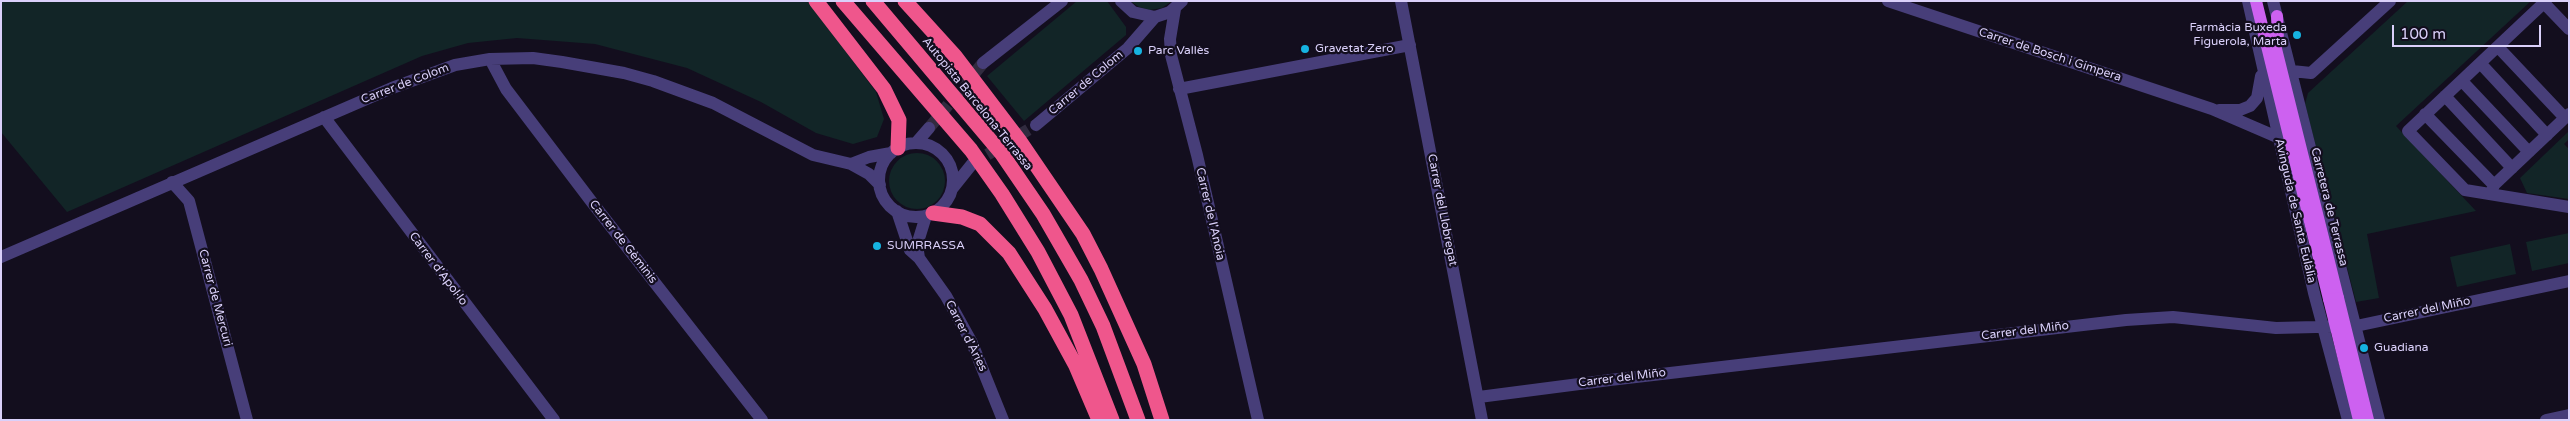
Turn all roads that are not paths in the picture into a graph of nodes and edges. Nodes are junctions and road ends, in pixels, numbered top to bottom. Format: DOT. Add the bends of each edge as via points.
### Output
graph roads {
  1 [pos="816,1"];
  2 [pos="843,1"];
  3 [pos="873,1"];
  4 [pos="905,1"];
  5 [pos="1062,1"];
  6 [pos="1121,1"];
  7 [pos="1401,1"];
  8 [pos="1888,1"];
  9 [pos="2248,1"];
  10 [pos="2256,1"];
  11 [pos="2264,1"];
  12 [pos="2273,1"];
  13 [pos="2390,1"];
  14 [pos="2545,2"];
  15 [pos="1179,5"];
  16 [pos="2277,16"];
  17 [pos="1155,17"];
  18 [pos="2569,29"];
  19 [pos="2254,32"];
  20 [pos="1410,45"];
  21 [pos="2498,47"];
  22 [pos="2277,53"];
  23 [pos="490,60"];
  24 [pos="983,63"];
  25 [pos="2480,64"];
  26 [pos="2267,69"];
  27 [pos="2292,71"];
  28 [pos="2462,80"];
  29 [pos="1178,89"];
  30 [pos="2445,96"];
  31 [pos="2212,109"];
  32 [pos="2426,114"];
  33 [pos="2567,116"];
  34 [pos="324,117"];
  35 [pos="1036,125"];
  36 [pos="929,128"];
  37 [pos="2547,135"];
  38 [pos="2277,137"];
  39 [pos="916,143"];
  40 [pos="895,150"];
  41 [pos="2529,152"];
  42 [pos="851,164"];
  43 [pos="972,164"];
  44 [pos="2475,165"];
  45 [pos="2512,168"];
  46 [pos="172,182"];
  47 [pos="880,185"];
  48 [pos="2462,187"];
  49 [pos="952,189"];
  50 [pos="2492,189"];
  51 [pos="2569,208"];
  52 [pos="896,211"];
  53 [pos="930,214"];
  54 [pos="1,257"];
  55 [pos="919,258"];
  56 [pos="2569,281"];
  57 [pos="2333,299"];
  58 [pos="2356,326"];
  59 [pos="2324,328"];
  60 [pos="1478,397"];
  61 [pos="2569,415"];
  62 [pos="247,420"];
  63 [pos="554,420"];
  64 [pos="762,420"];
  65 [pos="1003,420"];
  66 [pos="1099,420"];
  67 [pos="1112,420"];
  68 [pos="1138,420"];
  69 [pos="1162,420"];
  70 [pos="1258,420"];
  71 [pos="1482,420"];
  72 [pos="2348,420"];
  73 [pos="2359,420"];
  74 [pos="2368,420"];
  75 [pos="2379,420"];
  76 [pos="2546,420"];
  1 -- 40 [label="highway" via="884,89 899,120"];
  2 -- 67 [label="highway" via="970,150 1002,194 1038,252 1071,315"];
  3 -- 68 [label="highway, Autopista Barcelona-Terrassa" via="1002,154 1044,214 1103,326"];
  4 -- 69 [label="highway, Autopista Barcelona-Terrassa" via="959,61 1067,208 1124,317"];
  5 -- 24 [label="street"];
  6 -- 17 [label="street" via="1133,12"];
  7 -- 20 [label="street, Carrer del Llobregat"];
  8 -- 31 [label="street, Carrer de Bosch i Gimpera"];
  9 -- 19 [label="street"];
  10 -- 26 [label="main road, Carretera de Terrassa"];
  11 -- 22 [label="main road, Carretera de Terrassa"];
  12 -- 16 [label="street"];
  13 -- 27 [label="street" via="2311,73"];
  14 -- 18 [label="street"];
  14 -- 21 [label="street"];
  15 -- 17 [label="street"];
  15 -- 29 [label="street, Carrer de l'Anoia" via="1170,46"];
  16 -- 22 [label="main road"];
  16 -- 27 [label="street"];
  17 -- 35 [label="street, Carrer de Colom" via="1128,48"];
  19 -- 26 [label="main road"];
  20 -- 29 [label="street"];
  20 -- 60 [label="street, Carrer del Llobregat"];
  21 -- 25 [label="street"];
  21 -- 33 [label="street"];
  22 -- 57 [label="main road, Carretera de Terrassa"];
  23 -- 34 [label="street, Carrer de Colom" via="432,72"];
  23 -- 42 [label="street, Carrer de Colom" via="533,58 624,73 713,103 813,155"];
  23 -- 64 [label="street, Carrer de Gèminis" via="506,89 585,194"];
  25 -- 28 [label="street"];
  25 -- 37 [label="street"];
  26 -- 31 [label="street, Carrer de Bosch i Gimpera" via="2250,106 2232,111"];
  26 -- 38 [label="street, Avinguda de Santa Eulàlia"];
  26 -- 57 [label="main road, Carretera de Terrassa"];
  27 -- 58 [label="street"];
  28 -- 30 [label="street"];
  28 -- 41 [label="street"];
  29 -- 70 [label="street, Carrer de l'Anoia" via="1197,155"];
  30 -- 32 [label="street"];
  30 -- 45 [label="street"];
  31 -- 38 [label="street, Carrer de Bosch i Gimpera"];
  32 -- 44 [label="street"];
  32 -- 48 [label="street" via="2408,131"];
  33 -- 37 [label="street"];
  34 -- 46 [label="street, Carrer de Colom"];
  34 -- 63 [label="street, Carrer d'Apol·lo"];
  36 -- 39 [label="street"];
  37 -- 41 [label="street"];
  38 -- 59 [label="street, Avinguda de Santa Eulàlia"];
  39 -- 40 [label="street"];
  39 -- 49 [label="street" via="927,145 945,157 952,172"];
  40 -- 42 [label="street"];
  40 -- 47 [label="street" via="884,162"];
  41 -- 45 [label="street"];
  42 -- 47 [label="street, Carrer de Colom"];
  43 -- 49 [label="street"];
  44 -- 48 [label="street"];
  44 -- 50 [label="street"];
  45 -- 50 [label="street"];
  46 -- 54 [label="street, Carrer de Colom"];
  46 -- 62 [label="street, Carrer de Mercuri" via="189,201"];
  47 -- 52 [label="street" via="883,195"];
  48 -- 50 [label="street"];
  49 -- 53 [label="street" via="945,203"];
  50 -- 51 [label="street"];
  52 -- 53 [label="street" via="906,215"];
  52 -- 55 [label="street, Carrer d'Àries" via="910,250"];
  53 -- 55 [label="street" via="917,245"];
  53 -- 66 [label="highway" via="962,217 980,224 1009,253 1076,366"];
  55 -- 65 [label="street, Carrer d'Àries" via="946,296 972,343"];
  56 -- 58 [label="street, Carrer del Miño"];
  57 -- 73 [label="main road, Carretera de Terrassa, bridge"];
  57 -- 74 [label="main road, Carretera de Terrassa, bridge"];
  58 -- 59 [label="street, Carrer del Miño"];
  58 -- 75 [label="street"];
  59 -- 60 [label="street, Carrer del Miño" via="2276,328 2173,317 2126,320"];
  59 -- 72 [label="street, Avinguda de Santa Eulàlia"];
  60 -- 71 [label="street, Carrer del Llobregat"];
  61 -- 76 [label="street"];
}
